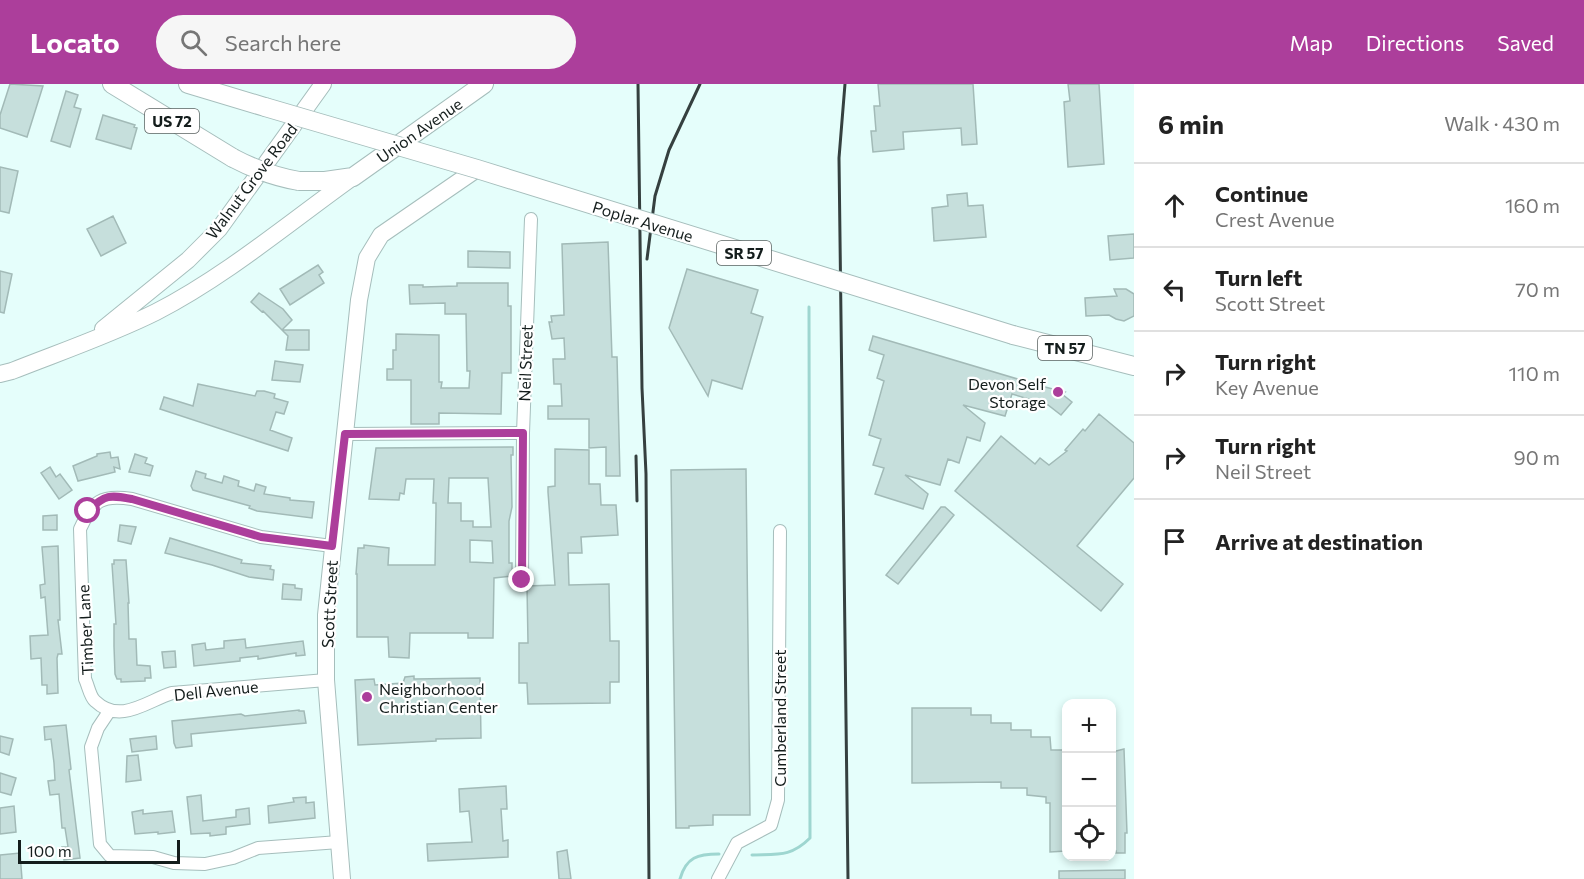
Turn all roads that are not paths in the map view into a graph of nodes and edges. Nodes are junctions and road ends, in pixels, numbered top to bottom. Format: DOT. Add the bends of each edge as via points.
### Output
graph roads {
  1 [pos="112,84"];
  2 [pos="188,84"];
  3 [pos="323,84"];
  4 [pos="484,84"];
  5 [pos="477,169"];
  6 [pos="353,177"];
  7 [pos="531,219"];
  8 [pos="1012,335"];
  9 [pos="89,340"];
  10 [pos="1128,362"];
  11 [pos="0,374"];
  12 [pos="523,433"];
  13 [pos="345,434"];
  14 [pos="780,531"];
  15 [pos="332,546"];
  16 [pos="522,580"];
  17 [pos="326,680"];
  18 [pos="110,710"];
  19 [pos="339,842"];
  20 [pos="342,879"];
  21 [pos="718,879"];
  1 -- 6 [label="main road, US 72, bridge" via="255,169 299,181"];
  2 -- 5 [label="main road, Poplar Avenue / SR 57, bridge"];
  3 -- 9 [label="main road, Walnut Grove Road" via="219,229 188,260"];
  4 -- 6 [label="main road, Union Avenue / US 72"];
  5 -- 8 [label="main road, Poplar Avenue / SR 57, bridge"];
  5 -- 13 [label="main road, Scott Street" via="381,235 367,258"];
  6 -- 9 [label="main road, Walnut Grove Road" via="218,274 156,312"];
  7 -- 12 [label="street, Neil Street"];
  8 -- 10 [label="main road, Poplar Avenue / TN 57"];
  9 -- 11 [label="main road, Walnut Grove Road"];
  12 -- 13 [label="street"];
  12 -- 16 [label="street, Neil Street"];
  13 -- 15 [label="main road, Scott Street"];
  14 -- 21 [label="street, Cumberland Street" via="778,800 771,825 737,843"];
  15 -- 17 [label="main road, Scott Street"];
  15 -- 18 [label="street, Timber Lane" via="261,537 132,499 100,499 88,511 80,529 85,679 94,701"];
  17 -- 18 [label="street, Dell Avenue" via="172,693 128,712"];
  17 -- 19 [label="main road, Scott Street"];
  18 -- 19 [label="street" via="91,747 100,844 110,856 205,864 258,848"];
  19 -- 20 [label="main road, Scott Street"];
}
